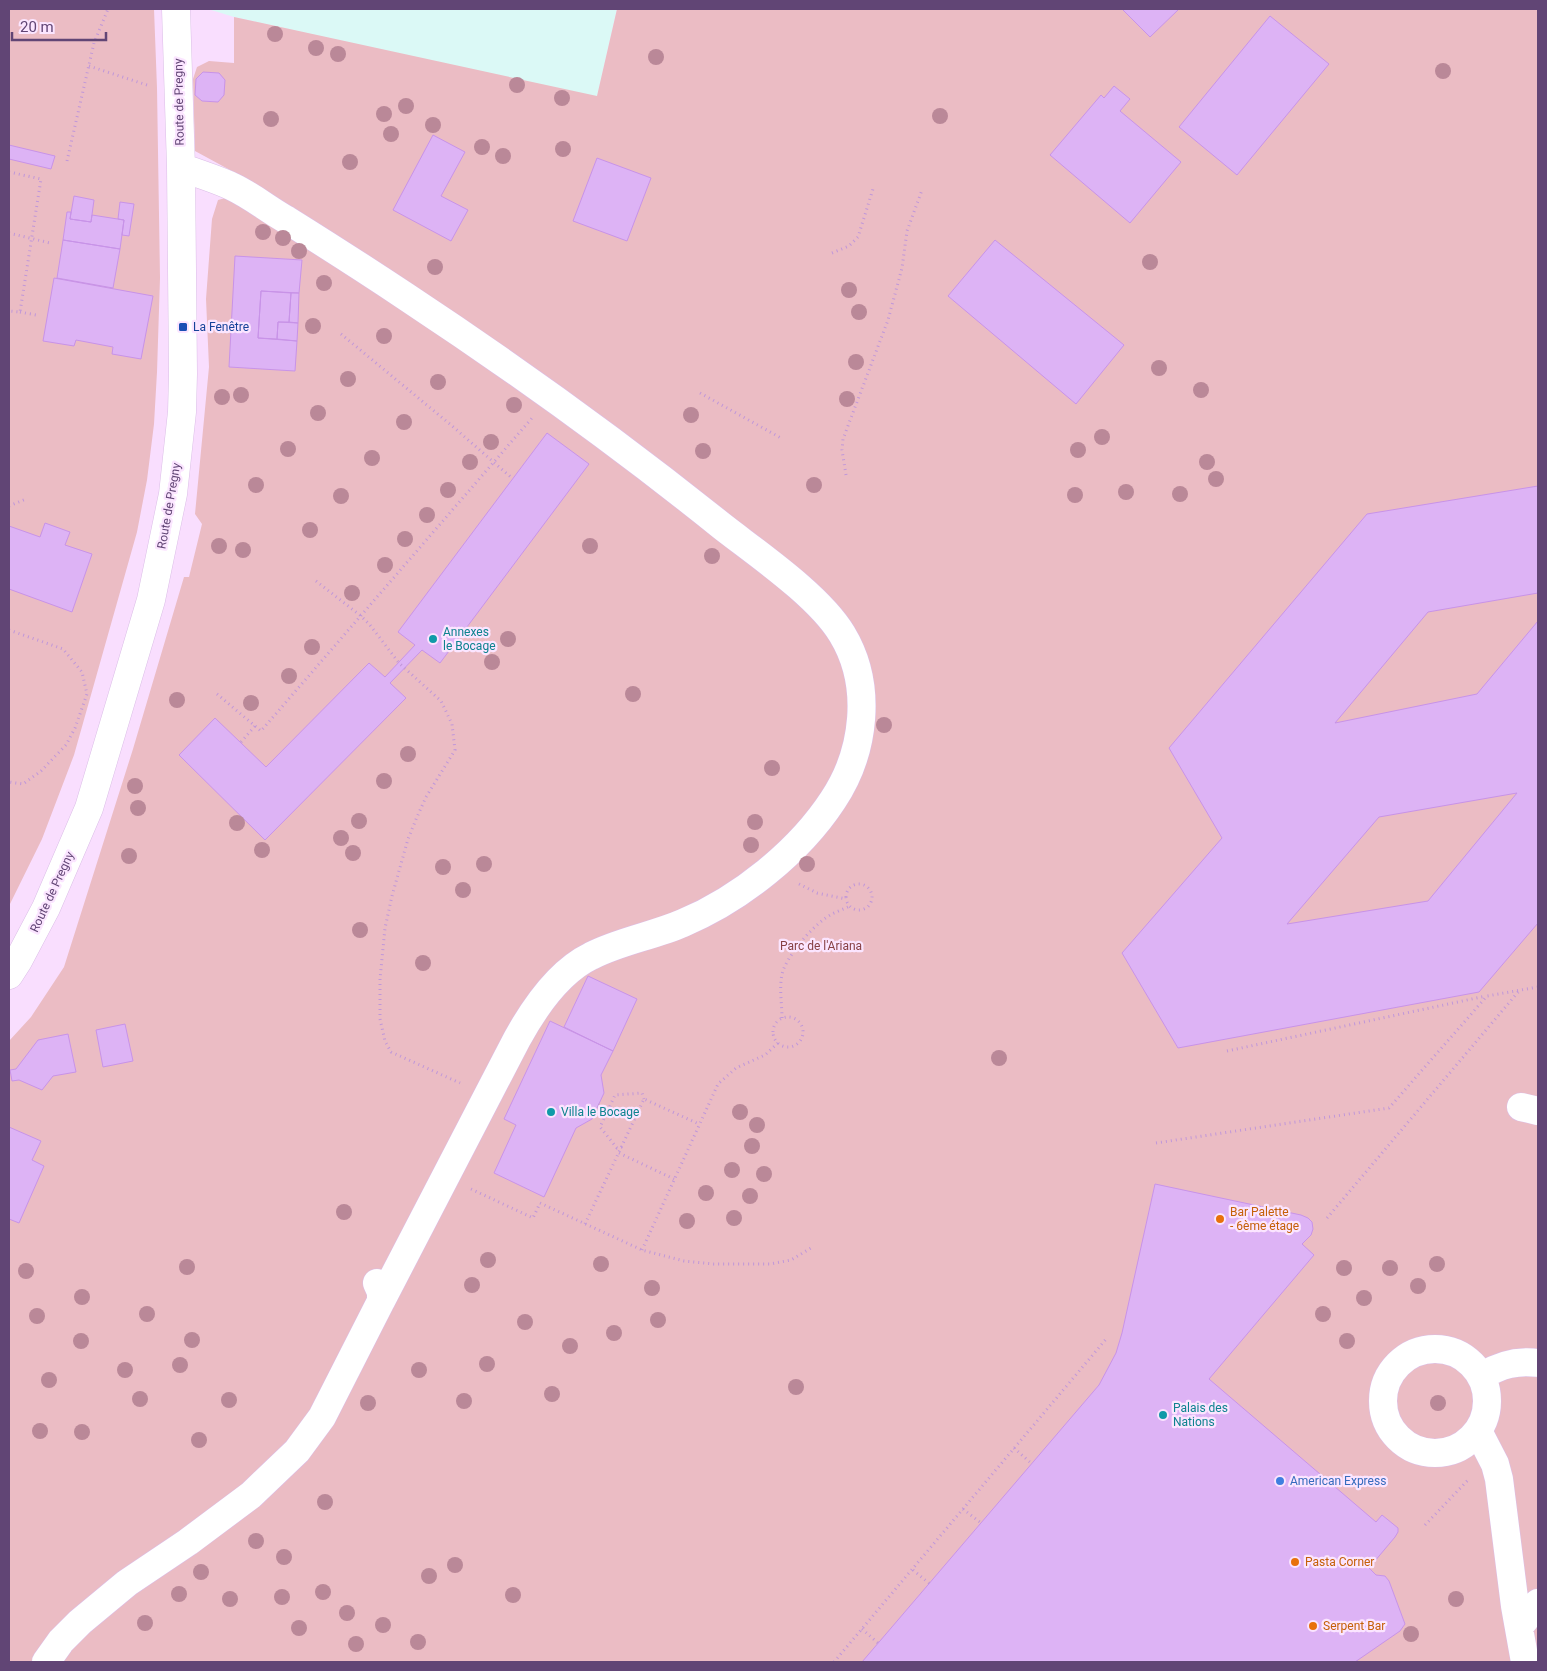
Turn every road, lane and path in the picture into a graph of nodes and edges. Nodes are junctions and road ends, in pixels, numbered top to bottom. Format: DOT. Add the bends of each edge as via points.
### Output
graph roads {
  1 [pos="108,9"];
  2 [pos="176,9"];
  3 [pos="89,66"];
  4 [pos="157,88"];
  5 [pos="67,161"];
  6 [pos="181,167"];
  7 [pos="9,172"];
  8 [pos="872,189"];
  9 [pos="922,190"];
  10 [pos="9,233"];
  11 [pos="31,239"];
  12 [pos="50,243"];
  13 [pos="832,253"];
  14 [pos="9,311"];
  15 [pos="20,312"];
  16 [pos="36,315"];
  17 [pos="341,334"];
  18 [pos="700,393"];
  19 [pos="550,397"];
  20 [pos="781,438"];
  21 [pos="494,463"];
  22 [pos="846,475"];
  23 [pos="513,479"];
  24 [pos="26,499"];
  25 [pos="9,506"];
  26 [pos="316,581"];
  27 [pos="361,616"];
  28 [pos="9,630"];
  29 [pos="217,694"];
  30 [pos="255,726"];
  31 [pos="240,742"];
  32 [pos="9,782"];
  33 [pos="776,863"];
  34 [pos="846,899"];
  35 [pos="850,906"];
  36 [pos="9,975"];
  37 [pos="1538,987"];
  38 [pos="1520,990"];
  39 [pos="1487,996"];
  40 [pos="782,1018"];
  41 [pos="778,1042"];
  42 [pos="1228,1051"];
  43 [pos="488,1095"];
  44 [pos="644,1099"];
  45 [pos="598,1105"];
  46 [pos="608,1109"];
  47 [pos="699,1124"];
  48 [pos="1156,1143"];
  49 [pos="622,1147"];
  50 [pos="619,1153"];
  51 [pos="446,1177"];
  52 [pos="674,1179"];
  53 [pos="1327,1218"];
  54 [pos="586,1224"];
  55 [pos="812,1248"];
  56 [pos="642,1250"];
  57 [pos="1107,1338"];
  58 [pos="1538,1363"];
  59 [pos="1482,1376"];
  60 [pos="1472,1437"];
  61 [pos="1014,1448"];
  62 [pos="1032,1464"];
  63 [pos="964,1509"];
  64 [pos="981,1523"];
  65 [pos="1426,1526"];
  66 [pos="912,1570"];
  67 [pos="930,1584"];
  68 [pos="1538,1603"];
  69 [pos="1518,1627"];
  70 [pos="862,1629"];
  71 [pos="878,1643"];
  72 [pos="46,1662"];
  73 [pos="834,1662"];
  74 [pos="1526,1662"];
  1 -- 3 [label="path" via="94,43"];
  2 -- 6 [label="street, Route de Pregny"];
  3 -- 4 [label="path"];
  3 -- 5 [label="path"];
  6 -- 19 [label="street" via="234,188 307,233 441,320"];
  6 -- 36 [label="street, Route de Pregny" via="182,412 164,541 136,654 89,808 46,908"];
  7 -- 11 [label="path" via="41,179"];
  8 -- 13 [label="path" via="858,238"];
  9 -- 22 [label="path" via="907,231 902,268 888,320 843,440"];
  10 -- 11 [label="path"];
  11 -- 12 [label="path"];
  11 -- 15 [label="path"];
  14 -- 15 [label="path"];
  15 -- 16 [label="path"];
  17 -- 21 [label="path"];
  18 -- 20 [label="path"];
  19 -- 21 [label="path"];
  19 -- 33 [label="street" via="652,471 797,586 843,634 857,667 861,694 859,741 835,798 814,826"];
  21 -- 23 [label="path"];
  21 -- 27 [label="path"];
  24 -- 25 [label="path"];
  26 -- 27 [label="path"];
  27 -- 30 [label="path" via="261,731"];
  27 -- 43 [label="path" via="399,663 441,701 452,724 455,750 426,797 408,839 384,928 380,1019 384,1041 391,1052"];
  28 -- 32 [label="path" via="63,649 82,672 87,694 66,745 23,784"];
  29 -- 30 [label="path"];
  30 -- 31 [label="path"];
  33 -- 34 [label="path" via="796,882 817,893"];
  33 -- 43 [label="street" via="716,907 685,923 600,952 566,974 530,1016"];
  34 -- 35 [label="path"];
  34 -- 35 [label="path" via="848,890 855,884 863,884 870,890 869,906 858,910"];
  35 -- 40 [label="path" via="816,924 784,969"];
  37 -- 38 [label="path"];
  38 -- 39 [label="path"];
  38 -- 53 [label="path"];
  39 -- 42 [label="path"];
  39 -- 48 [label="path" via="1389,1108"];
  40 -- 41 [label="path" via="773,1029"];
  40 -- 41 [label="path" via="796,1020 802,1027 802,1036 792,1046 782,1046"];
  41 -- 47 [label="path" via="765,1055 736,1068 718,1084"];
  43 -- 51 [label="street"];
  44 -- 46 [label="path" via="642,1093 615,1095"];
  44 -- 47 [label="path"];
  44 -- 49 [label="path"];
  45 -- 46 [label="path"];
  46 -- 49 [label="path" via="600,1127 617,1148"];
  47 -- 52 [label="path"];
  49 -- 50 [label="path"];
  50 -- 52 [label="path"];
  50 -- 54 [label="path"];
  51 -- 54 [label="path" via="533,1218 540,1203"];
  51 -- 72 [label="street" via="412,1244 378,1291 322,1417 297,1451 251,1495 127,1583 86,1617 61,1641"];
  52 -- 56 [label="path"];
  54 -- 56 [label="path"];
  55 -- 56 [label="path" via="791,1260 749,1265 684,1261"];
  57 -- 61 [label="path"];
  58 -- 59 [label="street" via="1505,1364"];
  59 -- 60 [label="street" via="1488,1393 1487,1411"];
  59 -- 60 [label="street" via="1471,1362 1456,1353 1422,1350 1406,1357 1394,1369 1386,1384 1383,1400 1386,1417 1394,1432 1406,1444 1421,1451 1455,1450"];
  60 -- 65 [label="path" via="1475,1470"];
  60 -- 69 [label="street" via="1495,1464 1499,1479"];
  61 -- 62 [label="path"];
  61 -- 63 [label="path"];
  63 -- 64 [label="path"];
  63 -- 66 [label="path"];
  66 -- 67 [label="path"];
  66 -- 70 [label="path"];
  68 -- 69 [label="street"];
  69 -- 74 [label="street"];
  70 -- 71 [label="path"];
  70 -- 73 [label="path"];
}
